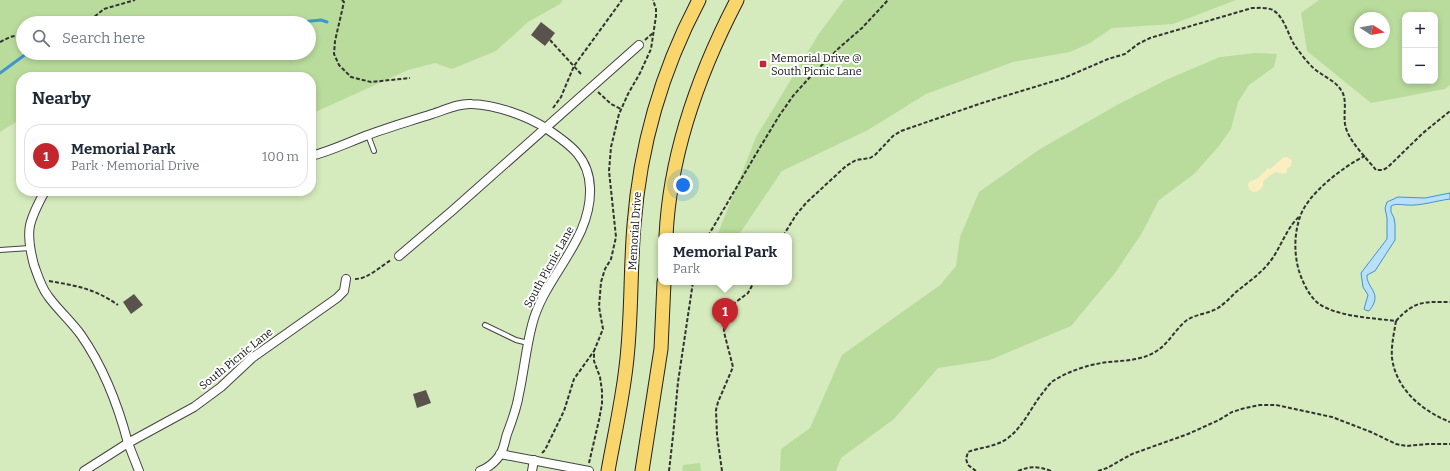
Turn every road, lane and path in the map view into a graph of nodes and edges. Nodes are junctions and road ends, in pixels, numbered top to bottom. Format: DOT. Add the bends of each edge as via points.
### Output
graph roads {
  1 [pos="135,0"];
  2 [pos="342,0"];
  3 [pos="622,0"];
  4 [pos="653,0"];
  5 [pos="699,0"];
  6 [pos="737,0"];
  7 [pos="888,0"];
  8 [pos="95,16"];
  9 [pos="654,32"];
  10 [pos="16,36"];
  11 [pos="550,40"];
  12 [pos="0,42"];
  13 [pos="639,45"];
  14 [pos="574,66"];
  15 [pos="581,74"];
  16 [pos="410,78"];
  17 [pos="596,89"];
  18 [pos="621,109"];
  19 [pos="1450,111"];
  20 [pos="548,126"];
  21 [pos="368,135"];
  22 [pos="374,151"];
  23 [pos="316,155"];
  24 [pos="1365,156"];
  25 [pos="42,196"];
  26 [pos="1300,216"];
  27 [pos="666,233"];
  28 [pos="710,233"];
  29 [pos="785,233"];
  30 [pos="30,248"];
  31 [pos="0,250"];
  32 [pos="399,256"];
  33 [pos="38,279"];
  34 [pos="346,279"];
  35 [pos="664,285"];
  36 [pos="693,285"];
  37 [pos="752,285"];
  38 [pos="1450,302"];
  39 [pos="118,305"];
  40 [pos="1396,321"];
  41 [pos="485,325"];
  42 [pos="528,343"];
  43 [pos="594,351"];
  44 [pos="1450,422"];
  45 [pos="128,443"];
  46 [pos="1450,444"];
  47 [pos="500,454"];
  48 [pos="534,460"];
  49 [pos="589,467"];
  50 [pos="84,471"];
  51 [pos="138,471"];
  52 [pos="480,471"];
  53 [pos="532,471"];
  54 [pos="608,471"];
  55 [pos="642,471"];
  56 [pos="669,471"];
  57 [pos="722,471"];
  58 [pos="976,471"];
  59 [pos="1018,471"];
  60 [pos="1051,471"];
  61 [pos="1098,471"];
  1 -- 8 [label="path" via="104,9"];
  2 -- 16 [label="path" via="344,2 334,54 339,65 351,77 371,82"];
  3 -- 14 [label="path"];
  4 -- 9 [label="path" via="656,9"];
  5 -- 54 [label="main road, Memorial Drive" via="672,55 651,122 640,171 633,227 631,309 626,368"];
  6 -- 27 [label="main road" via="708,61 685,128 670,197"];
  7 -- 28 [label="path" via="793,96"];
  9 -- 13 [label="path"];
  9 -- 18 [label="path" via="647,59"];
  10 -- 12 [label="path"];
  11 -- 14 [label="path"];
  13 -- 20 [label="street"];
  14 -- 15 [label="path"];
  14 -- 20 [label="path" via="561,97 552,110"];
  17 -- 18 [label="path" via="611,104"];
  18 -- 43 [label="path" via="611,147 609,171 616,237 611,259 601,282 599,307 603,329"];
  19 -- 24 [label="path" via="1383,170 1376,170"];
  20 -- 21 [label="street, South Picnic Lane" via="513,113 471,104 453,107"];
  20 -- 32 [label="street"];
  20 -- 42 [label="street, South Picnic Lane" via="573,147 584,162 589,178 590,202 582,230 540,303"];
  21 -- 22 [label="lane"];
  21 -- 23 [label="street, South Picnic Lane"];
  24 -- 26 [label="path" via="1333,177 1309,201"];
  24 -- 29 [label="path" via="1347,132 1342,90 1311,65 1295,45 1278,15 1262,7 1252,8 1150,38 1125,54 1064,78 901,130 875,155 856,160 846,166 806,203"];
  25 -- 30 [label="street" via="33,213 28,234"];
  26 -- 40 [label="path" via="1296,262 1304,284 1314,298 1339,313"];
  26 -- 58 [label="path" via="1294,221 1269,264 1218,308 1186,321 1156,352 1137,359 1089,366 1051,382 1009,438 995,445 968,452 968,465"];
  30 -- 31 [label="lane"];
  30 -- 33 [label="street"];
  32 -- 34 [label="path" via="358,279"];
  33 -- 39 [label="path" via="86,288"];
  33 -- 45 [label="street" via="47,295 81,335 102,370 115,400"];
  34 -- 45 [label="street, South Picnic Lane" via="344,291 337,298 252,358 221,387 194,407"];
  35 -- 55 [label="main road" via="661,349"];
  36 -- 56 [label="path" via="678,382"];
  37 -- 57 [label="path" via="748,293 728,308 724,321 724,332 733,367 716,410"];
  38 -- 40 [label="path" via="1410,307"];
  40 -- 44 [label="path" via="1392,358 1399,381 1421,406"];
  41 -- 42 [label="lane"];
  42 -- 47 [label="street, South Picnic Lane" via="519,394"];
  43 -- 48 [label="path" via="574,379 564,412 545,450"];
  43 -- 49 [label="path" via="594,361 600,377 602,404"];
  45 -- 50 [label="street, South Picnic Lane"];
  45 -- 51 [label="street"];
  46 -- 61 [label="path" via="1396,444 1332,417 1276,405 1260,405 1232,412 1201,428 1132,454"];
  47 -- 48 [label="street"];
  47 -- 52 [label="street, South Picnic Lane" via="487,468"];
  48 -- 49 [label="street"];
  48 -- 53 [label="street"];
  59 -- 60 [label="path" via="1036,466"];
}
